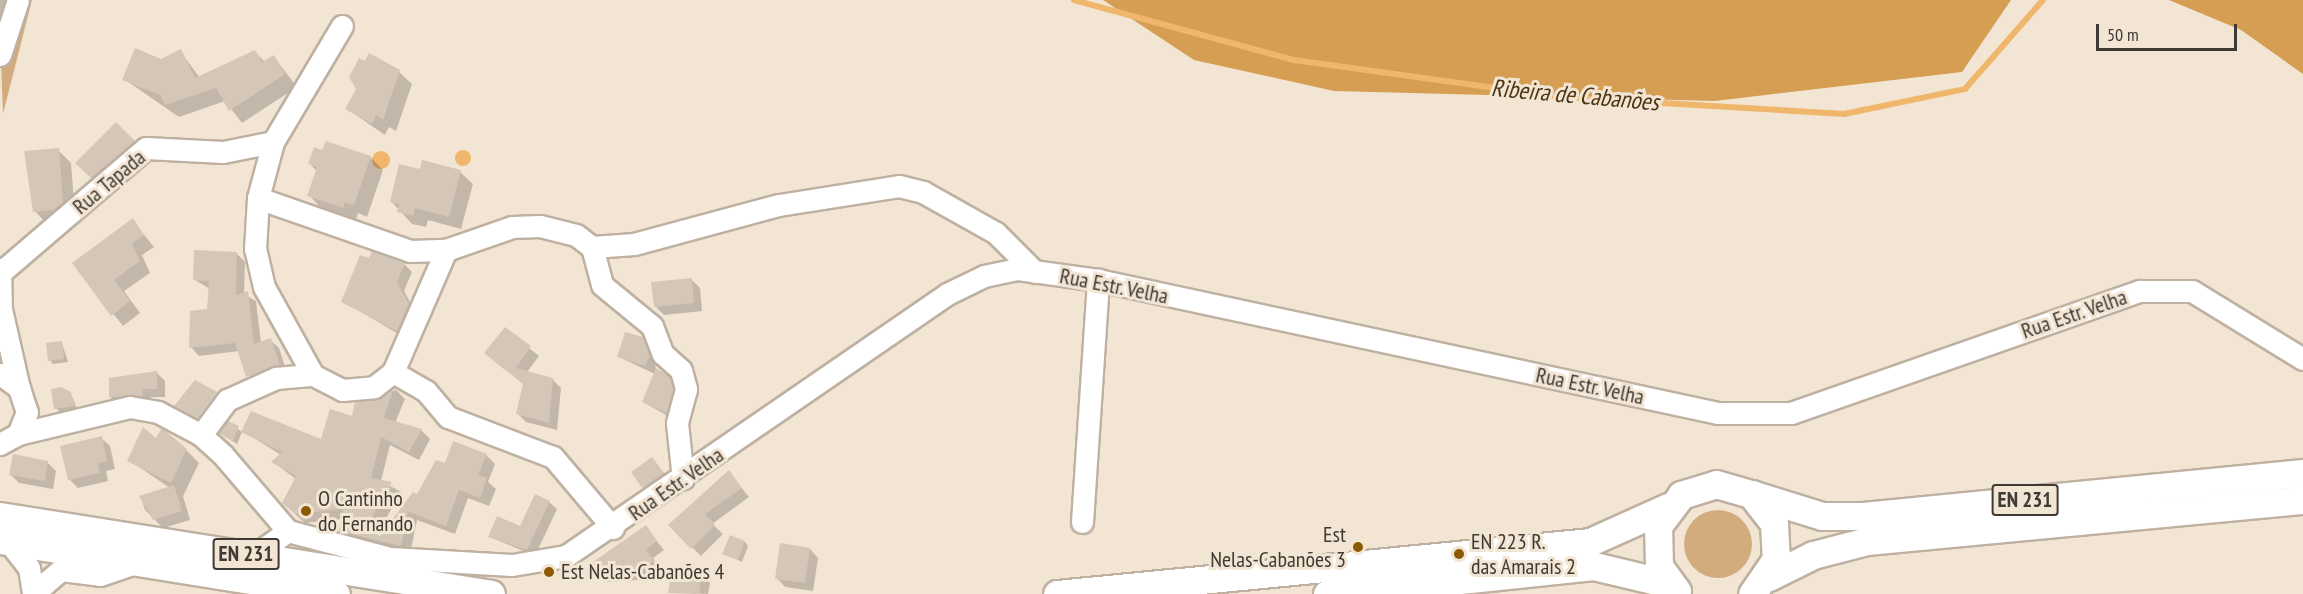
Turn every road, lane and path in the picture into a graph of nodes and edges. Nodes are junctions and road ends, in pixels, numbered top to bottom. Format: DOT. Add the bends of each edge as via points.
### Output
graph roads {
  1 [pos="18,0"];
  2 [pos="342,26"];
  3 [pos="0,55"];
  4 [pos="273,142"];
  5 [pos="258,198"];
  6 [pos="592,247"];
  7 [pos="446,250"];
  8 [pos="0,271"];
  9 [pos="1035,272"];
  10 [pos="1098,280"];
  11 [pos="0,302"];
  12 [pos="2303,359"];
  13 [pos="393,372"];
  14 [pos="0,374"];
  15 [pos="313,375"];
  16 [pos="19,387"];
  17 [pos="201,435"];
  18 [pos="9,439"];
  19 [pos="2303,473"];
  20 [pos="683,479"];
  21 [pos="1751,494"];
  22 [pos="2303,500"];
  23 [pos="1668,507"];
  24 [pos="0,516"];
  25 [pos="1082,522"];
  26 [pos="613,528"];
  27 [pos="288,531"];
  28 [pos="4,541"];
  29 [pos="253,555"];
  30 [pos="137,562"];
  31 [pos="309,565"];
  32 [pos="1466,587"];
  33 [pos="268,588"];
  34 [pos="1675,589"];
  35 [pos="1758,589"];
  36 [pos="1357,593"];
  37 [pos="336,594"];
  38 [pos="491,594"];
  39 [pos="1057,594"];
  40 [pos="1327,594"];
  1 -- 3 [label="street"];
  2 -- 4 [label="street"];
  4 -- 5 [label="street"];
  4 -- 8 [label="street, Rua Tapada" via="224,152 146,148"];
  5 -- 7 [label="street" via="410,251"];
  5 -- 15 [label="street" via="255,249 264,287"];
  6 -- 7 [label="street" via="576,236 540,226 512,227"];
  6 -- 9 [label="street" via="634,244 779,205 899,186 923,192 996,233"];
  6 -- 20 [label="street" via="602,285 652,326 663,354 681,370 686,389 676,423"];
  7 -- 13 [label="street"];
  8 -- 11 [label="street, Rua Tapada"];
  9 -- 10 [label="street, Rua Estr. Velha"];
  9 -- 20 [label="street, Rua Estr. Velha" via="984,276 947,294"];
  10 -- 12 [label="street, Rua Estr. Velha" via="1718,413 1791,413 2140,291 2192,291"];
  10 -- 25 [label="street"];
  11 -- 16 [label="street, Rua Tapada"];
  13 -- 15 [label="street" via="374,387 342,390"];
  13 -- 26 [label="street" via="426,391 448,417 553,457"];
  14 -- 16 [label="street"];
  15 -- 17 [label="street" via="276,378 227,400"];
  16 -- 18 [label="street, Rua Tapada" via="27,411"];
  17 -- 18 [label="street" via="158,412 130,407"];
  17 -- 27 [label="street" via="253,484"];
  19 -- 21 [label="main road, EN 231" via="1863,516 1822,516"];
  20 -- 26 [label="street, Rua Estr. Velha"];
  21 -- 23 [label="main road, EN 231" via="1716,484 1681,495"];
  21 -- 35 [label="main road, EN 231" via="1764,507 1778,541"];
  22 -- 35 [label="main road, EN 231" via="1868,541 1813,555"];
  23 -- 34 [label="main road" via="1655,546"];
  23 -- 39 [label="main road, EN 231" via="1590,542"];
  24 -- 29 [label="main road, EN 231"];
  26 -- 27 [label="street, Rua Estr. Velha" via="566,556 512,565 390,558"];
  27 -- 29 [label="street"];
  27 -- 31 [label="street" via="292,548"];
  28 -- 30 [label="main road, EN 231"];
  28 -- 30 [label="street" via="29,568 33,594 61,570 99,574"];
  29 -- 31 [label="main road, EN 231"];
  30 -- 33 [label="main road, EN 231"];
  31 -- 38 [label="main road, EN 231"];
  32 -- 34 [label="main road" via="1594,566"];
  32 -- 36 [label="main road"];
  33 -- 37 [label="main road, EN 231"];
  36 -- 40 [label="main road"];
}
